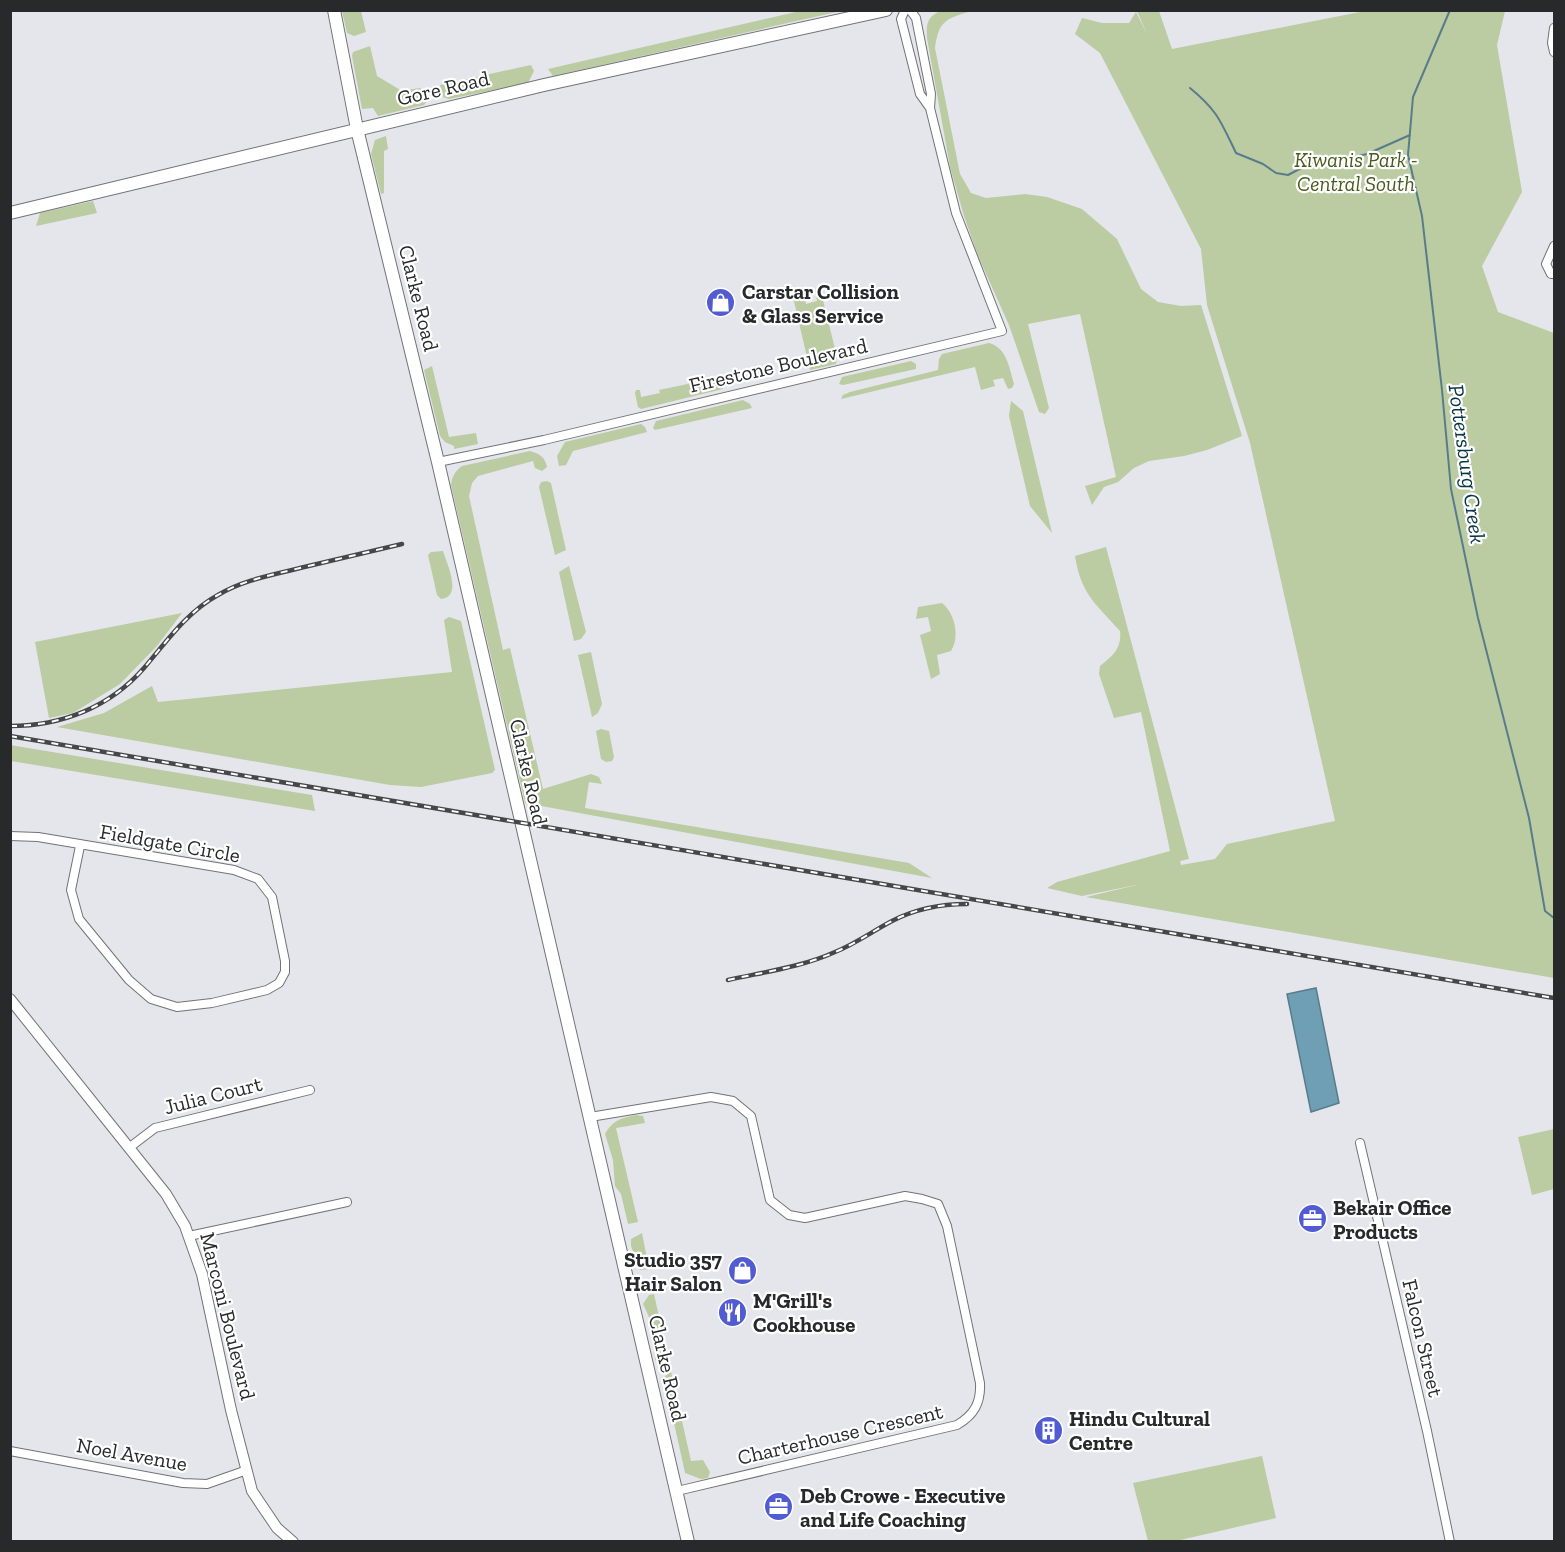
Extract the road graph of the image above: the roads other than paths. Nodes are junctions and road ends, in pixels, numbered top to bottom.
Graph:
1 (334, 10) edge
2 (886, 10) edge
3 (905, 10) edge
4 (910, 10) edge
5 (1554, 28) edge
6 (1554, 52) edge
7 (930, 108) junction
8 (357, 129) junction
9 (10, 213) edge
10 (1554, 246) edge
11 (1554, 274) edge
12 (438, 462) junction
13 (10, 836) edge
14 (80, 846) junction
15 (13, 1007) edge
16 (310, 1090) dead end
17 (590, 1117) junction
18 (1360, 1143) dead end
19 (130, 1147) junction
20 (347, 1202) dead end
21 (189, 1236) junction
22 (10, 1451) edge
23 (247, 1470) junction
24 (677, 1491) junction
25 (293, 1542) edge
26 (688, 1542) edge
27 (1450, 1542) edge

1 - 8 main road, Clarke Road
2 - 8 main road, Gore Road
3 - 7 street, Firestone Boulevard
4 - 7 street, Firestone Boulevard
5 - 6 street
7 - 12 street, Firestone Boulevard
8 - 9 main road, Gore Road
8 - 12 main road, Clarke Road
10 - 11 street
12 - 17 main road, Clarke Road
13 - 14 street, Fieldgate Circle
14 - 14 street, Fieldgate Circle
15 - 19 street, Marconi Boulevard
16 - 19 street, Julia Court
17 - 24 main road, Clarke Road
17 - 24 street, Charterhouse Crescent
18 - 27 street, Falcon Street
19 - 21 street, Marconi Boulevard
20 - 21 street
21 - 23 street, Marconi Boulevard
22 - 23 street, Noel Avenue
23 - 25 street, Marconi Boulevard
24 - 26 main road, Clarke Road

